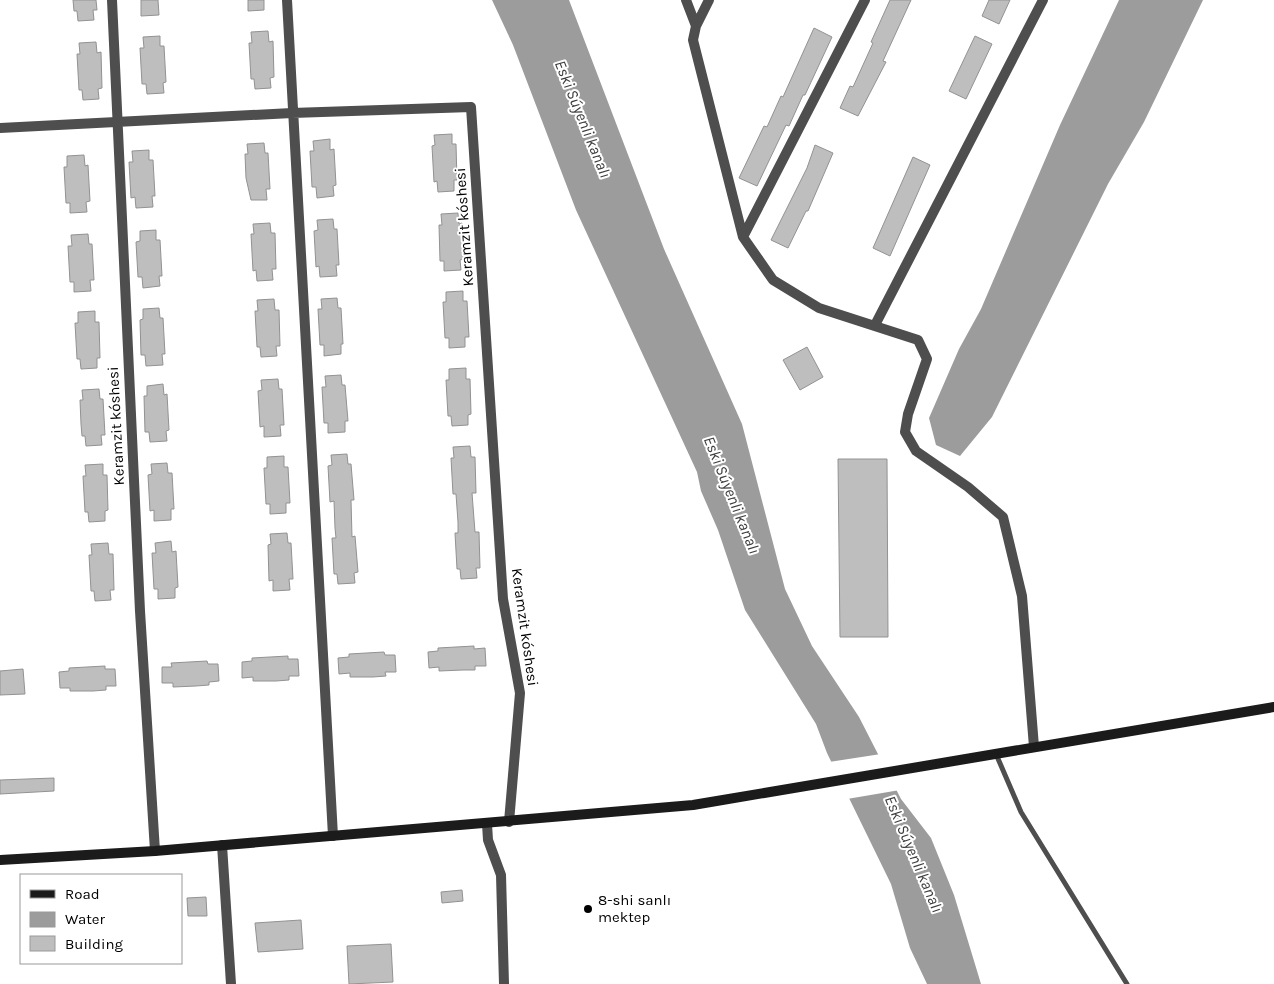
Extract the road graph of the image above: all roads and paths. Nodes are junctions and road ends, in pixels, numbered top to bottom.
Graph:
1 (112, 0) edge
2 (287, 0) edge
3 (686, 0) edge
4 (709, 0) edge
5 (865, 0) edge
6 (1043, 0) edge
7 (696, 26) junction
8 (292, 113) junction
9 (117, 124) junction
10 (0, 128) edge
11 (743, 237) junction
12 (875, 325) junction
13 (1274, 707) edge
14 (1034, 747) junction
15 (996, 754) junction
16 (509, 822) junction
17 (487, 824) junction
18 (333, 836) junction
19 (222, 845) junction
20 (155, 851) junction
21 (0, 860) edge
22 (231, 984) edge
23 (504, 984) edge
24 (1126, 984) edge

1 - 9 street, Keramzit kóshesi
2 - 8 street
3 - 7 street
4 - 7 street
5 - 11 street
6 - 12 street
7 - 11 street
8 - 9 street
8 - 16 street, Keramzit kóshesi
8 - 18 street
9 - 10 street
9 - 20 street, Keramzit kóshesi
11 - 12 street
12 - 14 street
13 - 14 street
14 - 15 street
15 - 16 street
15 - 24 lane
16 - 17 street
17 - 18 street
17 - 23 street
18 - 19 street
19 - 20 street
19 - 22 street
20 - 21 street

